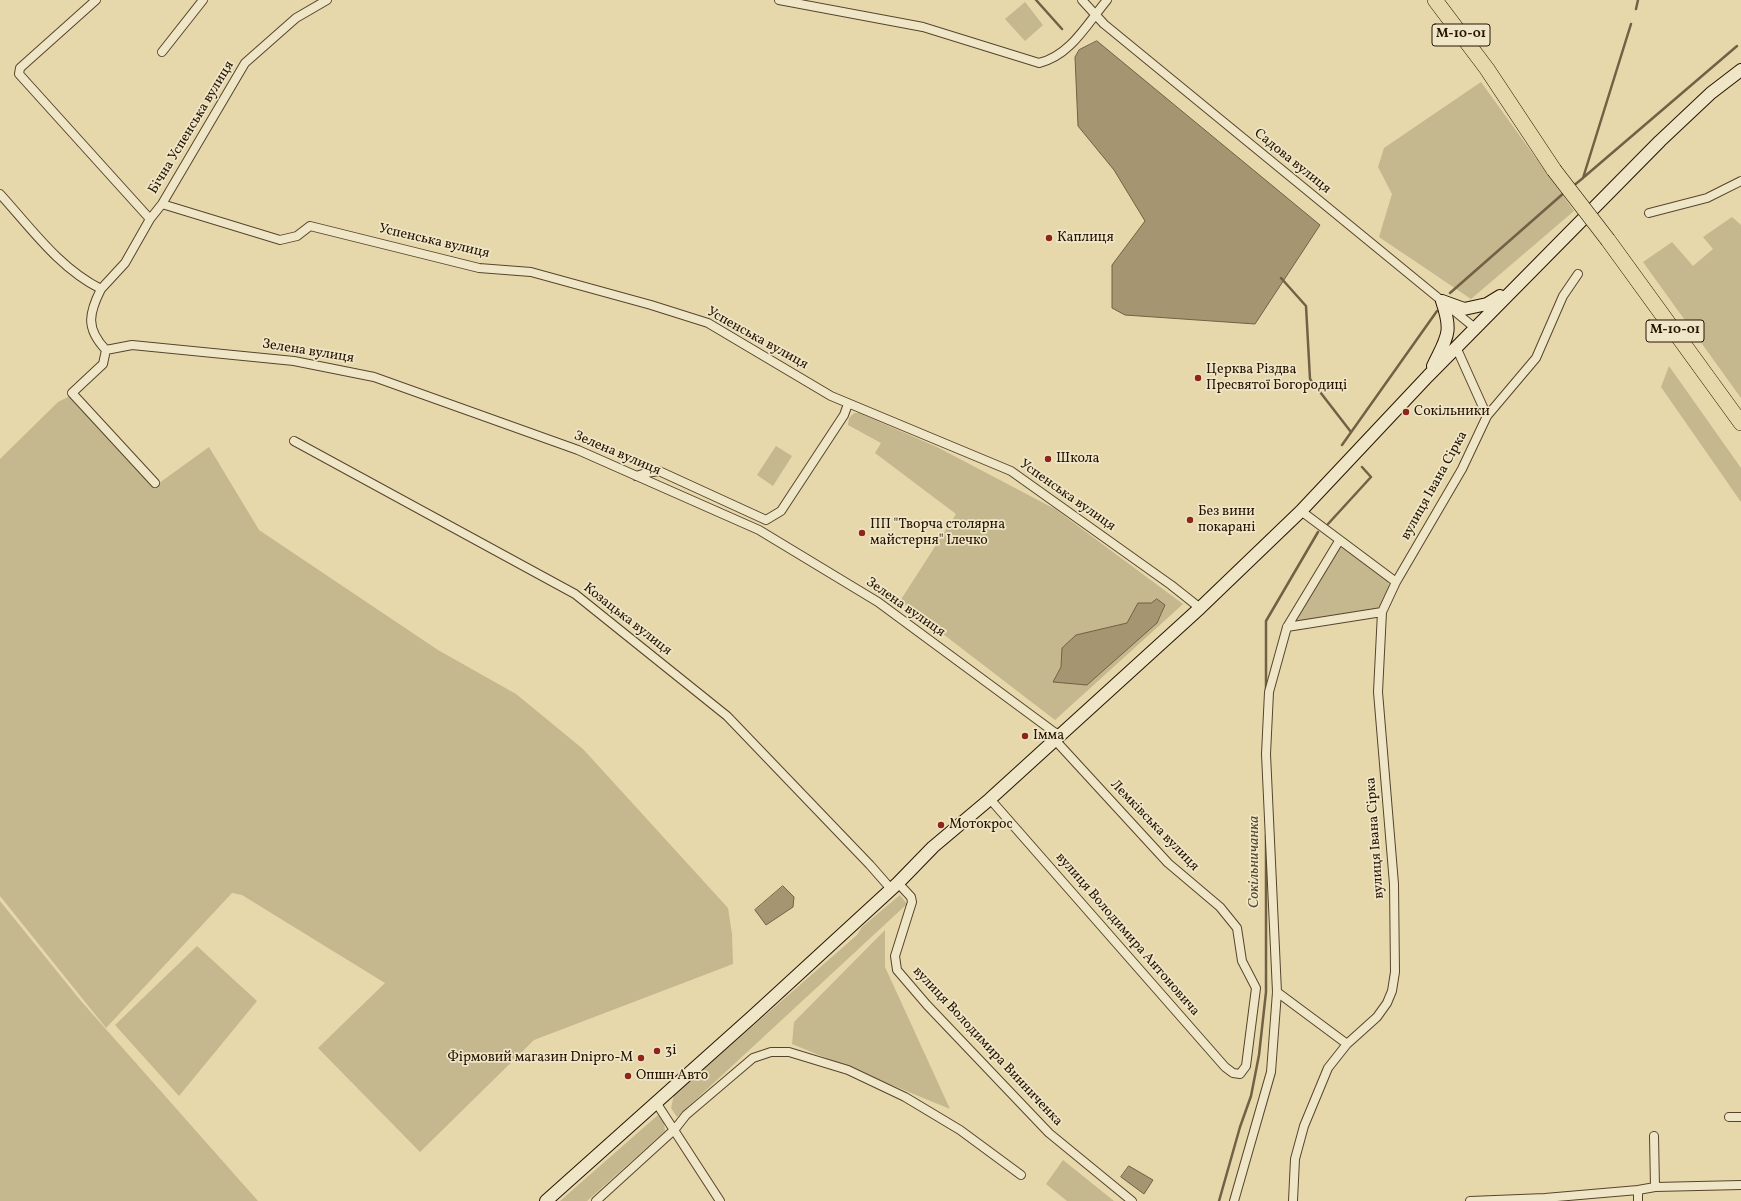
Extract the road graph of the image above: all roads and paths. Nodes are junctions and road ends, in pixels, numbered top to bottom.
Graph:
1 (96, 0) edge
2 (203, 0) edge
3 (326, 0) edge
4 (779, 0) edge
5 (804, 0) edge
6 (1082, 0) edge
7 (1106, 0) edge
8 (1435, 0) edge
9 (811, 6) junction
10 (1094, 15) junction
11 (162, 52) dead end
12 (1741, 70) edge
13 (1741, 181) edge
14 (0, 194) edge
15 (162, 204) junction
16 (1649, 213) dead end
17 (150, 219) junction
18 (1578, 274) dead end
19 (1516, 286) junction
20 (101, 289) junction
21 (1442, 301) junction
22 (1475, 328) junction
23 (1456, 347) junction
24 (106, 350) junction
25 (1428, 376) junction
26 (848, 404) junction
27 (1487, 416) junction
28 (1741, 423) edge
29 (294, 441) dead end
30 (636, 476) junction
31 (155, 484) dead end
32 (1301, 511) junction
33 (766, 520) junction
34 (759, 530) junction
35 (1340, 541) junction
36 (1396, 582) junction
37 (1200, 608) junction
38 (1382, 612) junction
39 (1287, 627) junction
40 (1058, 737) junction
41 (990, 799) junction
42 (894, 886) junction
43 (1277, 992) junction
44 (1347, 1044) junction
45 (1246, 1066) joint
46 (658, 1101) junction
47 (1729, 1117) dead end
48 (1741, 1117) edge
49 (675, 1130) junction
50 (1654, 1136) dead end
51 (1021, 1176) dead end
52 (1741, 1185) edge
53 (1656, 1187) junction
54 (1638, 1190) junction
55 (1545, 1199) edge
56 (546, 1201) edge
57 (596, 1201) edge
58 (720, 1201) edge
59 (1132, 1201) edge
60 (1234, 1201) edge
61 (1293, 1201) edge
62 (1470, 1201) edge
63 (1638, 1201) edge

1 - 17 street
2 - 11 street
3 - 15 street, Бічна Успенська вулиця
4 - 9 street
5 - 9 street
6 - 10 street, Садова вулиця
7 - 10 street
8 - 28 highway, М-10-01, bridge
9 - 10 street
10 - 21 street, Садова вулиця
12 - 19 main road
13 - 16 street
14 - 20 street
15 - 17 street, Бічна Успенська вулиця
15 - 26 street, Успенська вулиця
17 - 20 street, Бічна Успенська вулиця
18 - 27 street, вулиця Івана Сірка
19 - 21 main road
19 - 22 main road
20 - 24 street
21 - 22 street, Садова вулиця
21 - 25 main road
22 - 23 main road
23 - 25 main road
23 - 27 street
24 - 30 street, Зелена вулиця
24 - 31 street
25 - 32 main road
26 - 33 street
26 - 37 street, Успенська вулиця
27 - 36 street, вулиця Івана Сірка
29 - 42 street, Козацька вулиця
30 - 33 street
30 - 34 street, Зелена вулиця
32 - 35 street
32 - 37 main road
33 - 34 street
34 - 40 street, Зелена вулиця
35 - 36 street
35 - 39 street
36 - 38 street, вулиця Івана Сірка
37 - 40 main road
38 - 39 street
38 - 44 street, вулиця Івана Сірка
39 - 43 street
40 - 41 main road
40 - 45 street, Лемківська вулиця
41 - 42 main road
41 - 45 street, вулиця Володимира Антоновича
42 - 46 main road
42 - 59 street, вулиця Володимира Винниченка
43 - 44 street
43 - 60 street
44 - 61 street, вулиця Івана Сірка
46 - 49 street
46 - 56 main road
47 - 48 street
49 - 51 street
49 - 57 street
49 - 58 street
50 - 53 street
52 - 53 street
53 - 54 street
54 - 55 street
54 - 63 street
55 - 62 street

